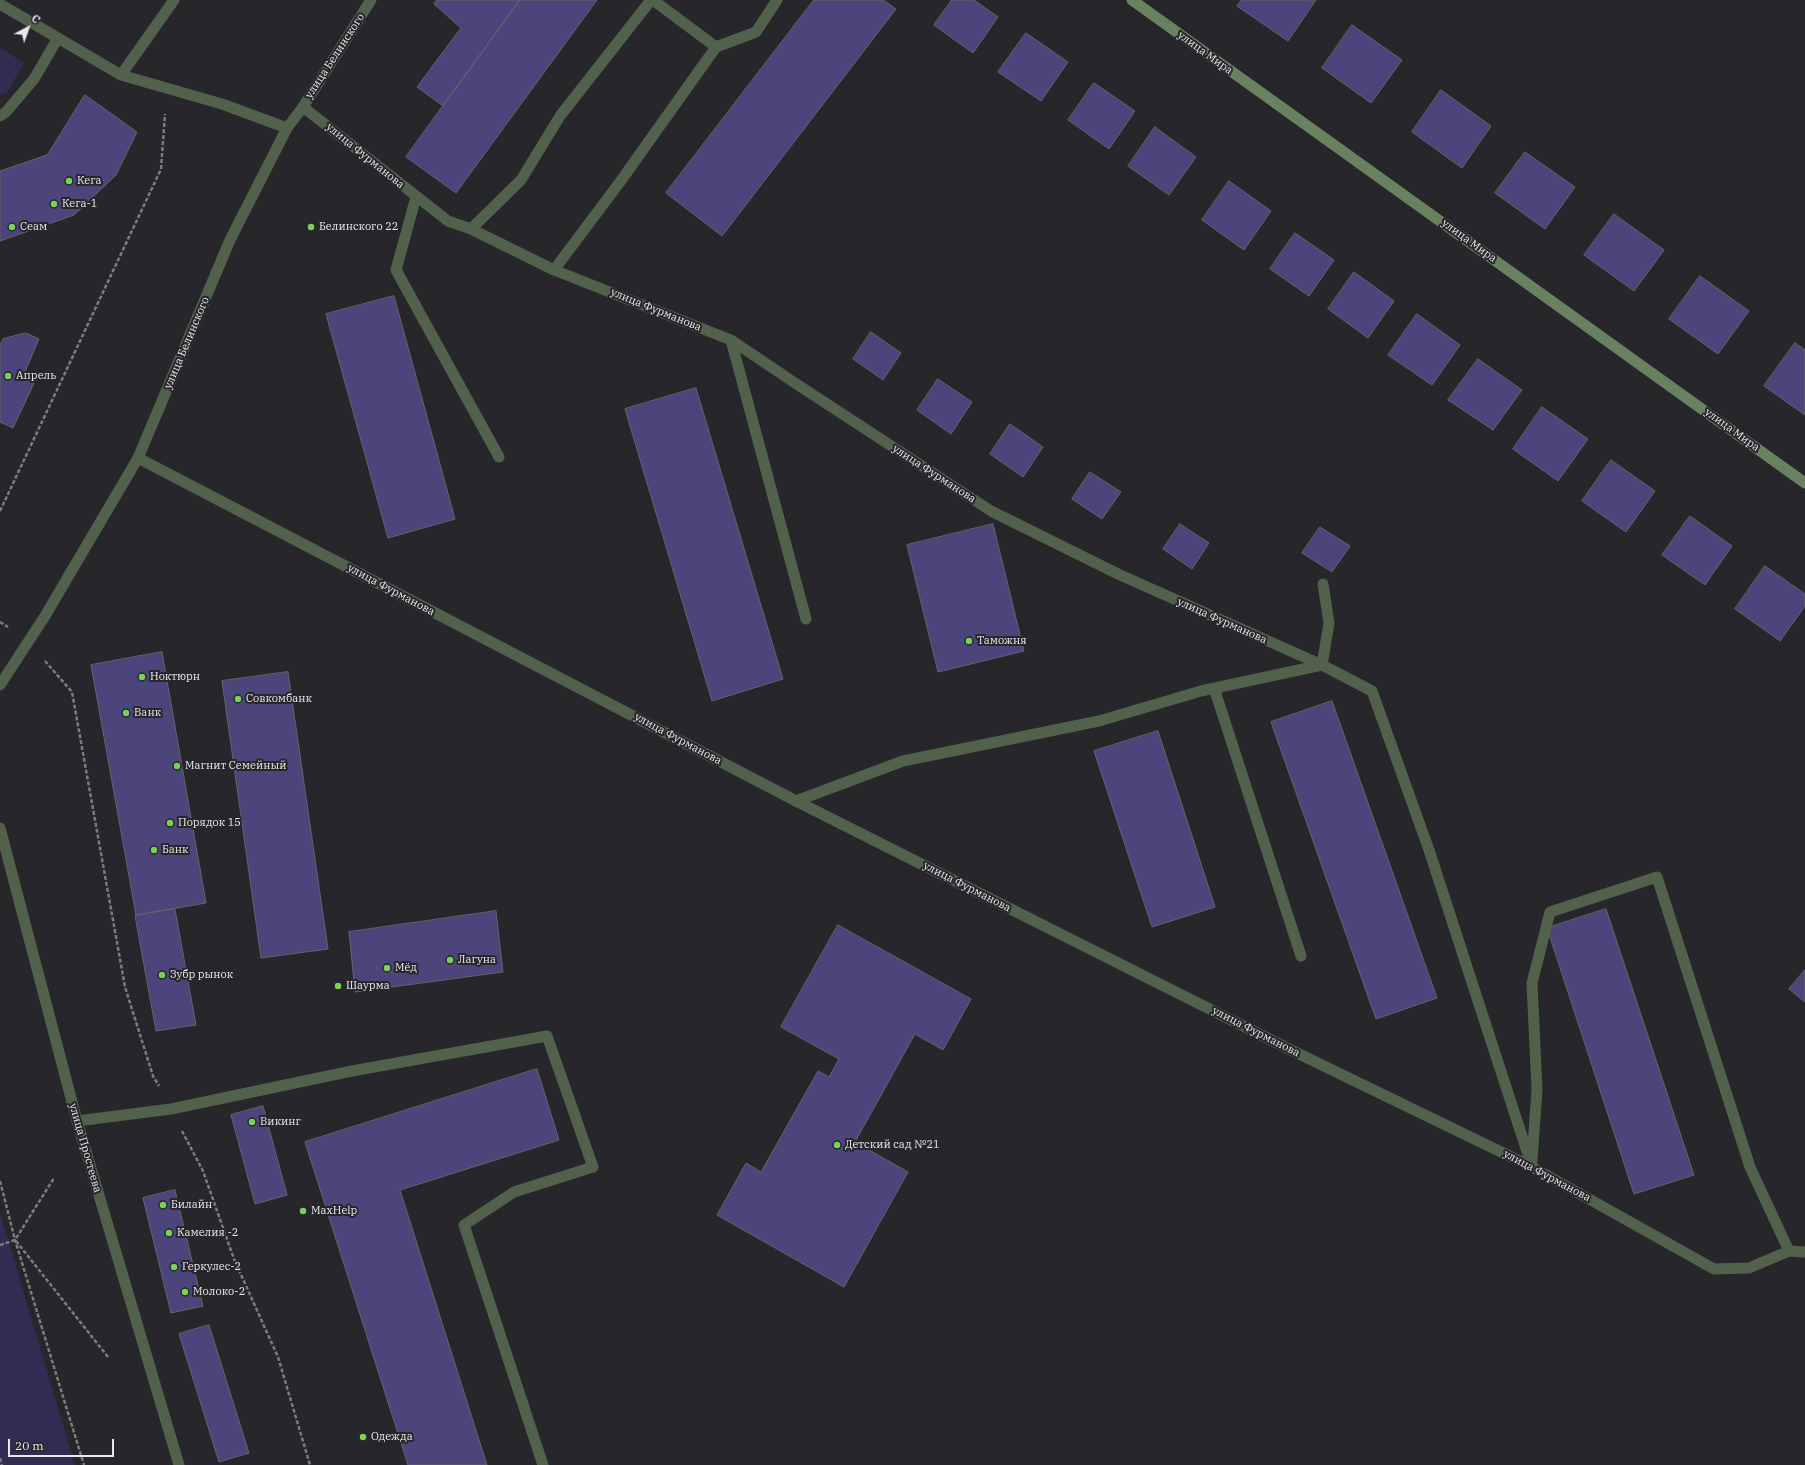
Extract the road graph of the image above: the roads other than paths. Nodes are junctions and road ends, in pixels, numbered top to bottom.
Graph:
1 (174, 0) edge
2 (371, 0) edge
3 (652, 0) edge
4 (777, 0) edge
5 (1132, 0) edge
6 (0, 4) edge
7 (58, 38) junction
8 (716, 47) junction
9 (121, 75) junction
10 (303, 107) junction
11 (0, 116) edge
12 (287, 128) junction
13 (416, 197) junction
14 (471, 229) junction
15 (554, 270) junction
16 (731, 340) junction
17 (500, 457) dead end
18 (138, 458) junction
19 (1805, 483) edge
20 (1323, 584) dead end
21 (806, 619) dead end
22 (1322, 665) junction
23 (0, 685) edge
24 (1214, 688) junction
25 (796, 801) junction
26 (0, 828) edge
27 (1301, 956) dead end
28 (77, 1121) junction
29 (1532, 1167) junction
30 (1789, 1251) junction
31 (1805, 1252) edge
32 (179, 1465) edge
33 (543, 1465) edge

1 - 9 street
2 - 10 street, улица Белинского
3 - 8 street
3 - 14 street
4 - 8 street
5 - 19 main road, улица Мира
6 - 7 street
7 - 9 street
7 - 11 street
8 - 15 street
9 - 12 street
10 - 12 street, улица Белинского
10 - 13 street, улица Фурманова
12 - 18 street, улица Белинского
13 - 14 street, улица Фурманова
13 - 17 street
14 - 15 street, улица Фурманова
15 - 16 street, улица Фурманова
16 - 21 street
16 - 22 street, улица Фурманова
18 - 23 street, улица Белинского
18 - 25 street, улица Фурманова
20 - 22 street
22 - 24 street
22 - 29 street, улица Фурманова
24 - 25 street
24 - 27 street
25 - 29 street, улица Фурманова
26 - 28 street, улица Простеева
28 - 32 street, улица Простеева
28 - 33 street
29 - 30 street, улица Фурманова
29 - 30 street
30 - 31 street, улица Фурманова

